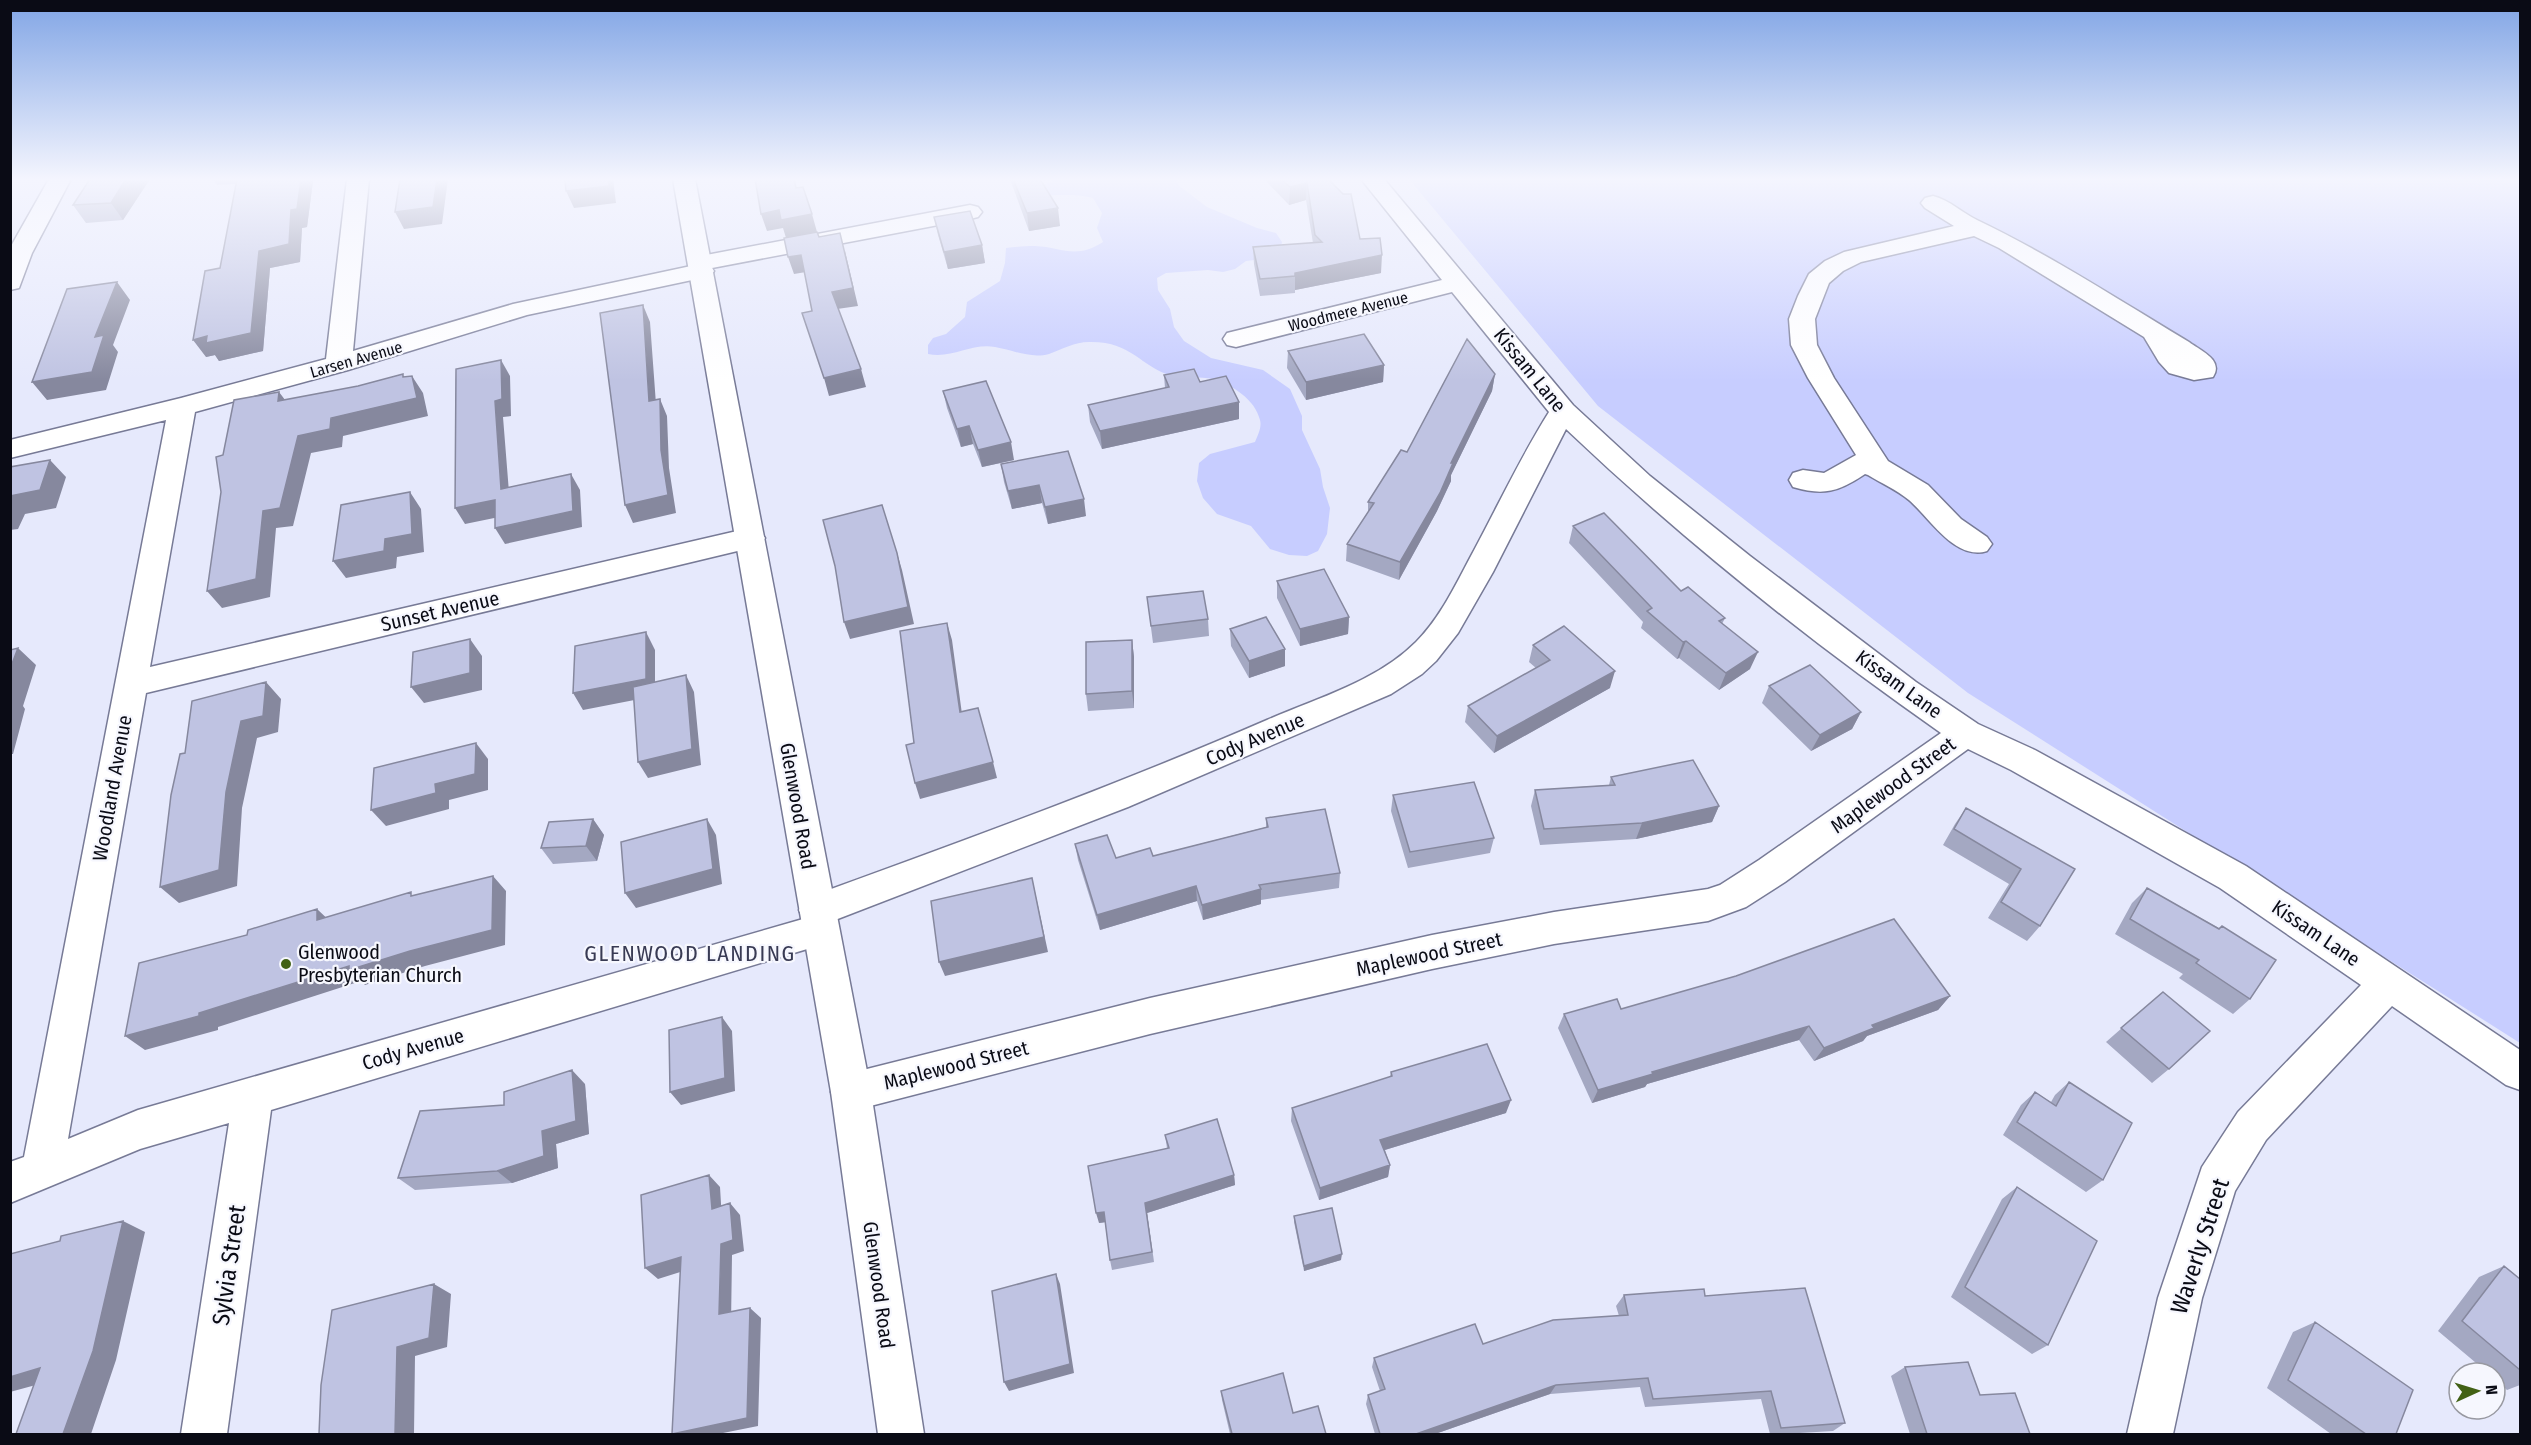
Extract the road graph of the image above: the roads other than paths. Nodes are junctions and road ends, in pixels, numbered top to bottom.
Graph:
1 (24, 246) edge
2 (351, 246) edge
3 (697, 246) edge
4 (802, 246) edge
5 (1429, 246) edge
6 (1898, 246) edge
7 (2013, 246) edge
8 (701, 267) junction
9 (10, 283) edge
10 (1460, 284) junction
11 (2155, 334) dead end
12 (1236, 339) dead end
13 (339, 364) junction
14 (182, 407) junction
15 (1563, 411) junction
16 (10, 449) edge
17 (1878, 468) junction
18 (1803, 480) dead end
19 (750, 538) junction
20 (1977, 544) dead end
21 (131, 684) junction
22 (1966, 733) junction
23 (819, 920) junction
24 (2389, 983) junction
25 (2520, 1072) edge
26 (851, 1092) junction
27 (253, 1096) junction
28 (26, 1176) edge
29 (2157, 1432) edge
30 (204, 1434) edge
31 (901, 1434) edge

1 - 9 street
2 - 13 street
3 - 8 street, Glenwood Road
4 - 8 street, Larsen Avenue
5 - 10 street, Kissam Lane
6 - 17 street
7 - 11 street
8 - 13 street, Larsen Avenue
8 - 19 street, Glenwood Road
10 - 12 street, Woodmere Avenue
10 - 15 street, Kissam Lane
13 - 14 street, Larsen Avenue
14 - 16 street, Larsen Avenue
14 - 21 street, Woodland Avenue
15 - 22 street, Kissam Lane
15 - 23 street, Cody Avenue
17 - 18 street
17 - 20 street
19 - 21 street, Sunset Avenue
19 - 23 street, Glenwood Road
21 - 28 street, Woodland Avenue
22 - 24 street, Kissam Lane
22 - 26 street, Maplewood Street
23 - 26 street, Glenwood Road
23 - 27 street, Cody Avenue
24 - 25 street, Kissam Lane
24 - 29 street, Waverly Street
26 - 31 street, Glenwood Road
27 - 28 street, Cody Avenue
27 - 30 street, Sylvia Street

